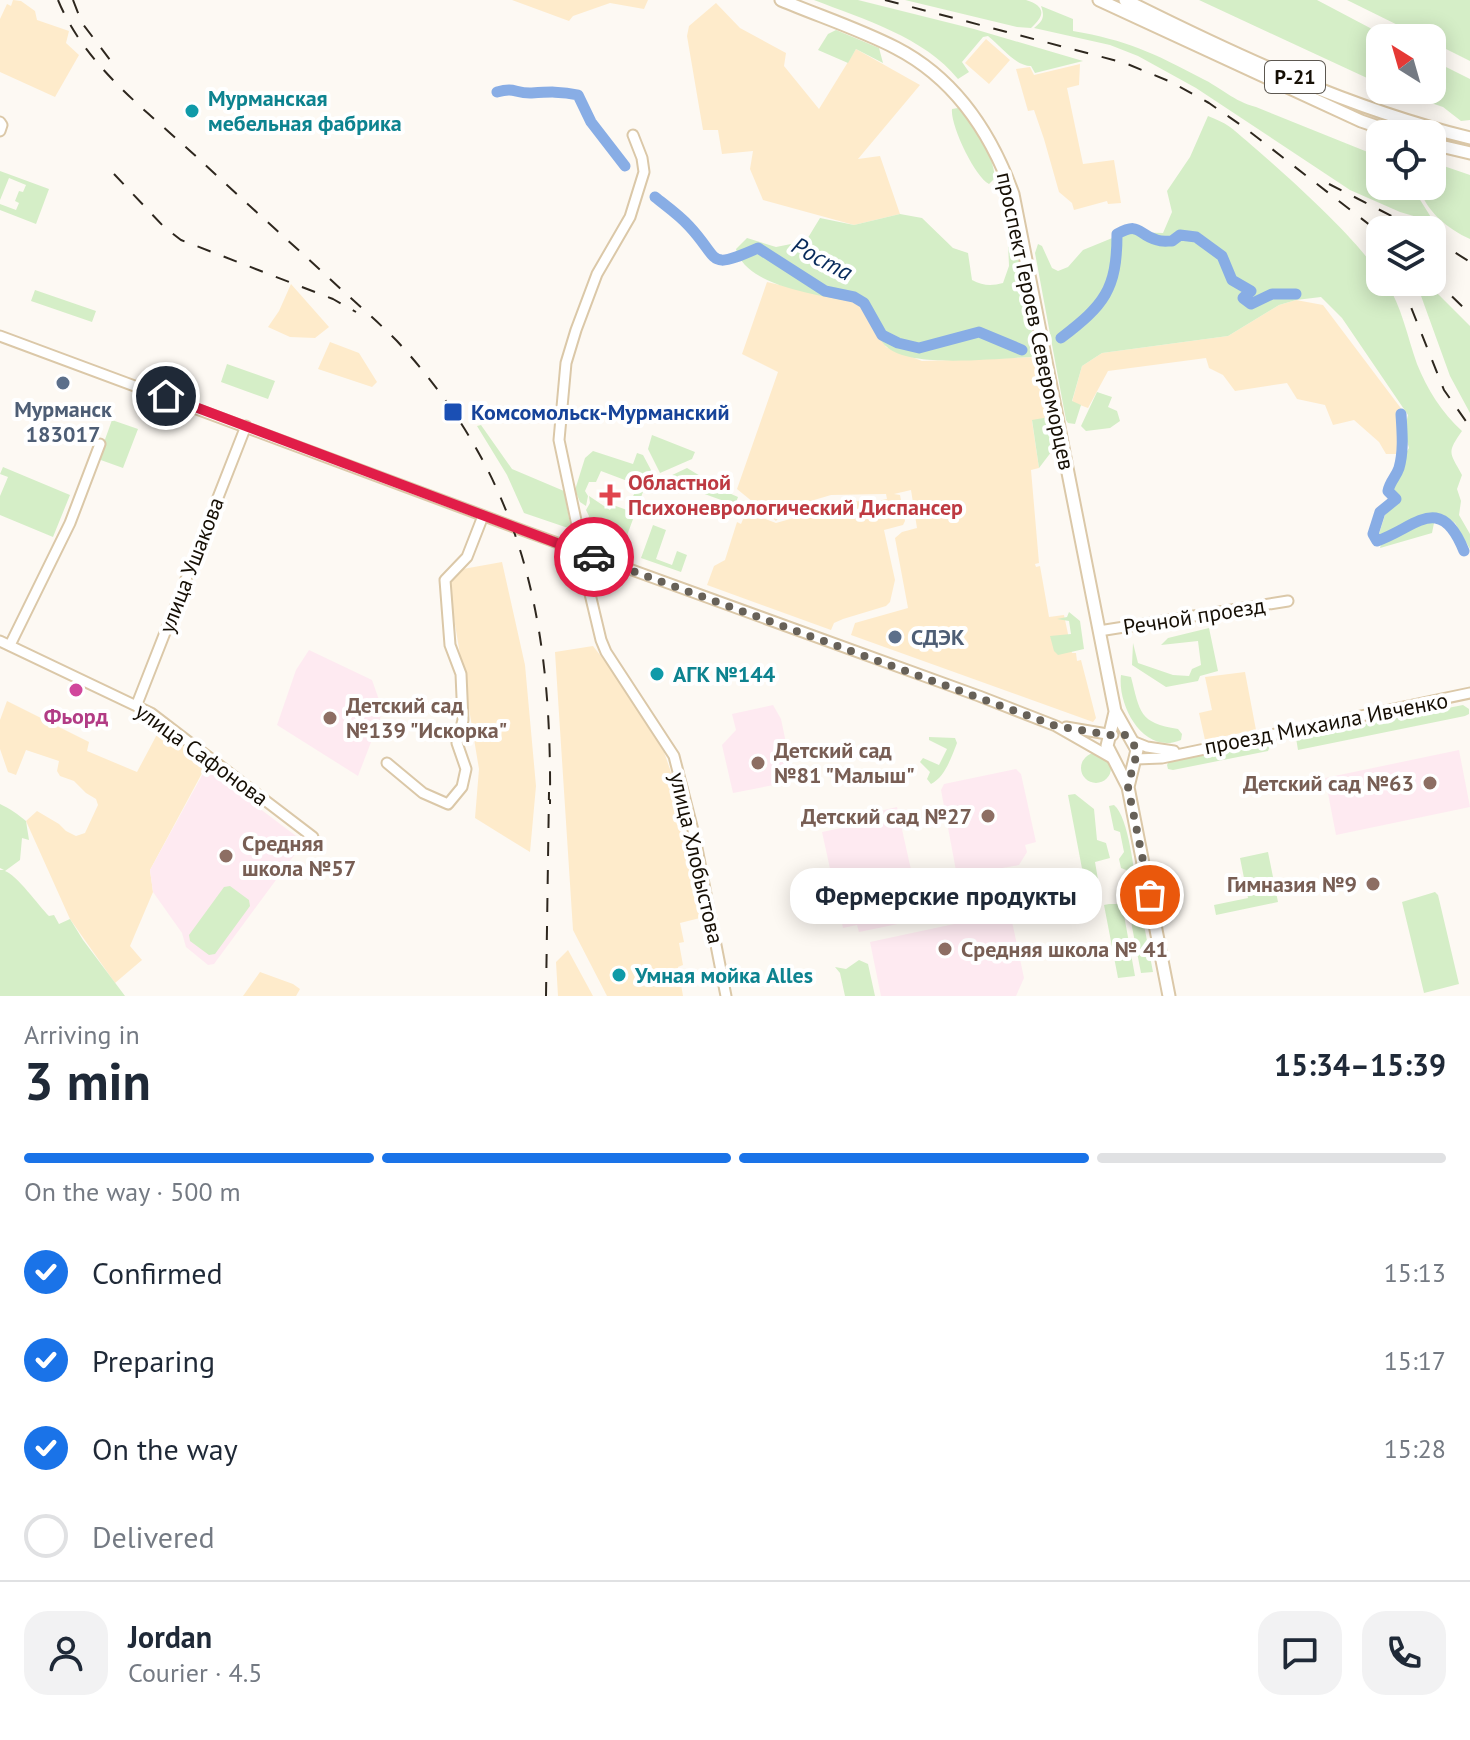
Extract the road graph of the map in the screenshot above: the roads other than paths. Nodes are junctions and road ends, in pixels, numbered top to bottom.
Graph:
1 (781, 0) edge
2 (1099, 0) edge
3 (1125, 0) edge
4 (1366, 123) edge
5 (633, 135) dead end
6 (1470, 138) edge
7 (1446, 147) edge
8 (1470, 153) edge
9 (0, 336) edge
10 (246, 426) junction
11 (100, 444) dead end
12 (483, 516) junction
13 (580, 552) junction
14 (1288, 601) dead end
15 (1099, 631) junction
16 (0, 641) edge
17 (10, 645) junction
18 (1470, 693) edge
19 (137, 704) junction
20 (1056, 726) junction
21 (1118, 737) junction
22 (1182, 752) junction
23 (1114, 760) junction
24 (1134, 761) junction
25 (387, 763) dead end
26 (1128, 787) junction
27 (313, 837) dead end
28 (726, 996) edge
29 (1169, 996) edge

1 - 15 main road, проспект Героев Североморцев
2 - 4 main road, Р-21
3 - 6 main road, Р-21
5 - 13 street, улица Хлобыстова
7 - 8 main road
9 - 10 street
10 - 12 street
10 - 19 street, улица Ушакова
11 - 17 street
12 - 13 street
12 - 25 street
13 - 20 street
13 - 28 street, улица Хлобыстова
14 - 15 street, Речной проезд
15 - 21 main road, проспект Героев Североморцев
16 - 17 street, улица Сафонова
17 - 19 street, улица Сафонова
18 - 22 street, проезд Михаила Ивченко
19 - 27 street, улица Сафонова
20 - 21 street
20 - 23 street
21 - 22 street
21 - 23 main road, проспект Героев Североморцев
21 - 24 main road, проспект Героев Североморцев
22 - 24 street, проезд Михаила Ивченко
23 - 24 main road
23 - 26 main road, проспект Героев Североморцев
24 - 26 main road, проспект Героев Североморцев
26 - 29 main road, проспект Героев Североморцев

